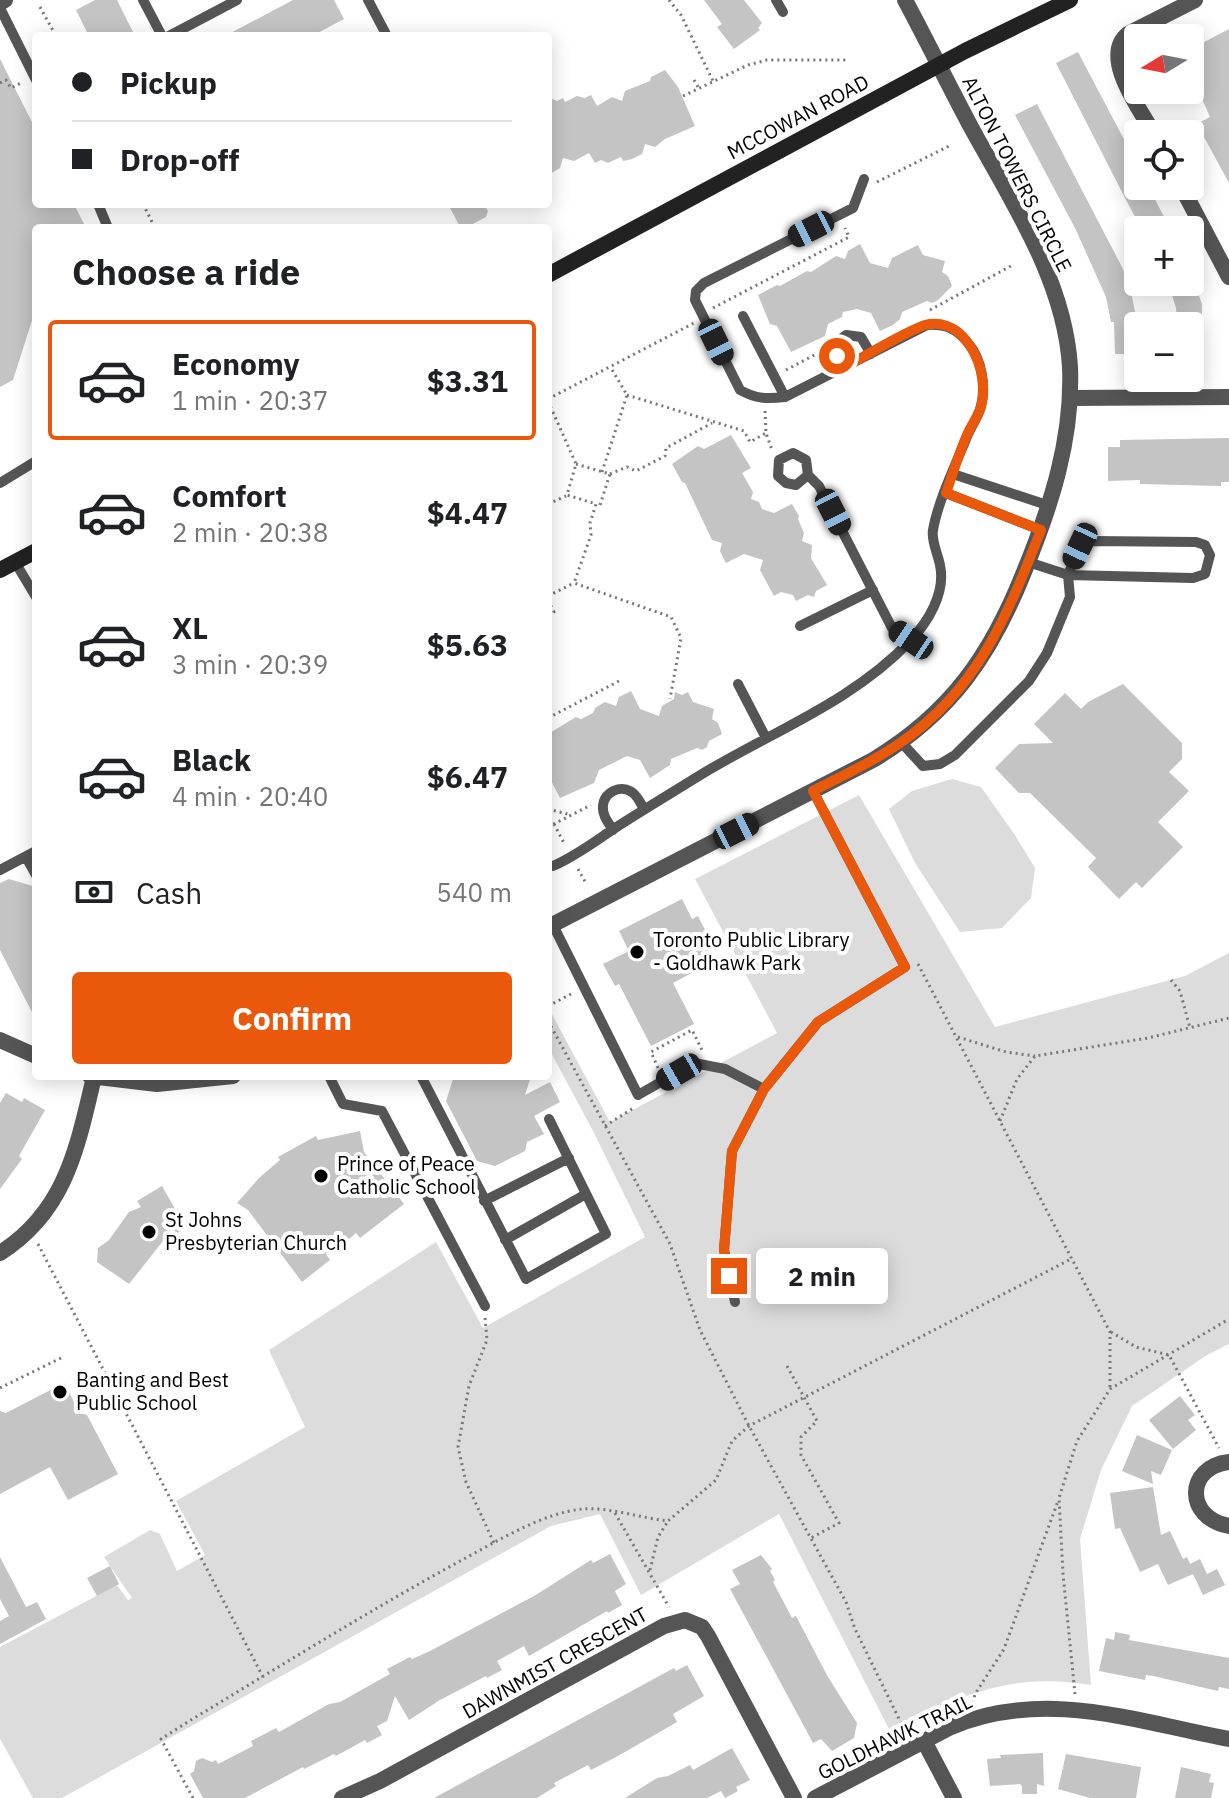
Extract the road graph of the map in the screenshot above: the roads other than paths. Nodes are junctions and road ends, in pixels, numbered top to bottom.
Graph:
1 (143, 0) edge
2 (237, 0) edge
3 (368, 0) edge
4 (776, 0) edge
5 (905, 0) edge
6 (1070, 0) edge
7 (1195, 0) edge
8 (2, 3) edge
9 (783, 12) dead end
10 (160, 32) edge
11 (177, 32) edge
12 (385, 32) edge
13 (938, 65) junction
14 (32, 71) edge
15 (1147, 120) edge
16 (864, 179) dead end
17 (1188, 200) edge
18 (552, 273) edge
19 (1229, 277) edge
20 (743, 316) dead end
21 (871, 354) junction
22 (843, 368) junction
23 (785, 397) junction
24 (1229, 397) edge
25 (1070, 398) junction
26 (32, 463) edge
27 (953, 474) junction
28 (808, 475) junction
29 (0, 483) edge
30 (946, 493) junction
31 (1050, 506) junction
32 (1041, 530) junction
33 (32, 553) edge
34 (1028, 562) junction
35 (7, 566) edge
36 (1068, 575) junction
37 (873, 590) junction
38 (32, 593) edge
39 (800, 626) dead end
40 (911, 640) junction
41 (738, 684) dead end
42 (766, 738) junction
43 (901, 742) junction
44 (813, 791) junction
45 (644, 809) junction
46 (613, 830) junction
47 (31, 854) edge
48 (552, 866) edge
49 (0, 870) edge
50 (552, 925) edge
51 (552, 928) edge
52 (0, 1040) edge
53 (32, 1054) edge
54 (91, 1080) edge
55 (120, 1080) edge
56 (195, 1080) edge
57 (331, 1080) edge
58 (423, 1080) edge
59 (764, 1089) junction
60 (549, 1119) dead end
61 (569, 1158) junction
62 (586, 1194) junction
63 (484, 1201) junction
64 (505, 1240) junction
65 (0, 1253) edge
66 (735, 1302) dead end
67 (485, 1306) road end
68 (1227, 1462) edge
69 (1229, 1526) edge
70 (1229, 1739) edge
71 (924, 1741) junction
72 (342, 1798) edge
73 (794, 1798) edge
74 (815, 1798) edge
75 (954, 1798) edge

1 - 10 lane
2 - 11 lane
3 - 12 lane
4 - 9 lane
5 - 13 street, ALTON TOWERS CIRCLE
6 - 13 main road, MCCOWAN ROAD
7 - 15 street
8 - 14 lane
13 - 18 main road, MCCOWAN ROAD
13 - 25 street, ALTON TOWERS CIRCLE
16 - 23 lane
17 - 19 street
20 - 23 lane
21 - 22 lane
21 - 22 lane
21 - 27 lane
22 - 23 lane
24 - 25 street
25 - 31 street, ALTON TOWERS CIRCLE
26 - 29 lane
27 - 30 lane
27 - 31 lane
28 - 28 lane
28 - 37 lane
30 - 32 lane
30 - 40 lane
31 - 32 street, ALTON TOWERS CIRCLE
32 - 34 street, ALTON TOWERS CIRCLE
33 - 35 main road
34 - 36 lane
34 - 43 street, ALTON TOWERS CIRCLE
35 - 38 lane
36 - 36 lane
36 - 43 lane
37 - 39 lane
37 - 40 lane
40 - 42 lane
41 - 42 lane
42 - 45 lane
43 - 44 street, ALTON TOWERS CIRCLE
44 - 50 street, ALTON TOWERS CIRCLE
44 - 59 lane
45 - 46 lane
45 - 46 lane
46 - 48 lane
47 - 49 lane
51 - 59 lane
52 - 53 street
54 - 65 street
55 - 56 street
57 - 67 lane
58 - 63 lane
59 - 66 lane
60 - 61 lane
61 - 62 lane
61 - 63 lane
62 - 64 lane
62 - 64 lane
63 - 64 lane
68 - 69 street
70 - 71 street, GOLDHAWK TRAIL
71 - 74 street, GOLDHAWK TRAIL
71 - 75 street
72 - 73 street, DAWNMIST CRESCENT

